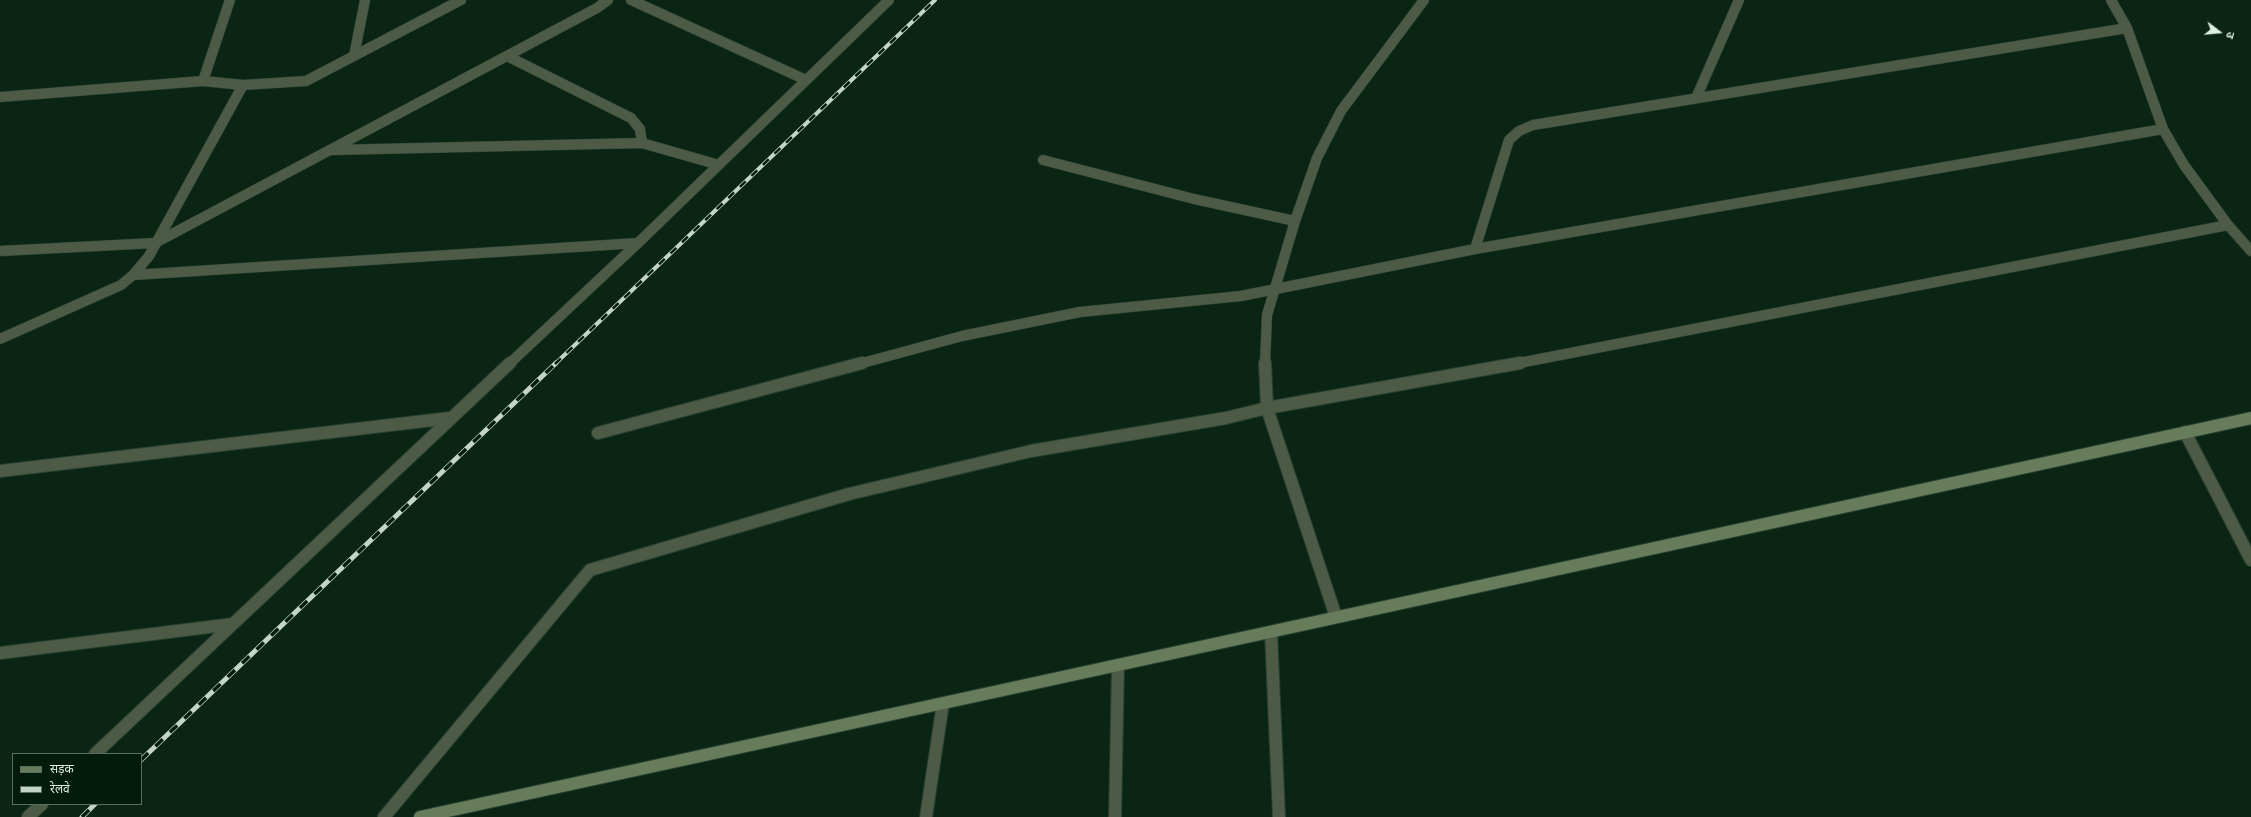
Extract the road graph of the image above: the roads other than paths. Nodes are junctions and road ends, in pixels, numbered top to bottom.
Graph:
1 (230, 0) edge
2 (364, 0) edge
3 (461, 0) edge
4 (608, 0) edge
5 (631, 0) edge
6 (889, 0) edge
7 (1424, 0) edge
8 (1739, 0) edge
9 (2111, 0) edge
10 (2126, 28) junction
11 (354, 56) junction
12 (507, 56) junction
13 (806, 80) junction
14 (203, 81) junction
15 (243, 85) junction
16 (0, 98) edge
17 (1696, 98) junction
18 (2163, 129) junction
19 (642, 143) junction
20 (329, 150) junction
21 (1043, 160) dead end
22 (719, 165) junction
23 (1294, 221) junction
24 (2228, 225) junction
25 (155, 243) junction
26 (638, 243) junction
27 (1476, 250) junction
28 (0, 251) edge
29 (2251, 251) edge
30 (133, 275) junction
31 (1274, 290) junction
32 (0, 339) edge
33 (1267, 408) junction
34 (450, 418) junction
35 (2251, 418) edge
36 (2186, 432) junction
37 (598, 433) dead end
38 (0, 471) edge
39 (2251, 560) edge
40 (1336, 617) junction
41 (233, 624) junction
42 (1271, 632) junction
43 (0, 653) edge
44 (1118, 665) junction
45 (943, 703) junction
46 (96, 753) edge
47 (41, 805) edge
48 (28, 817) edge
49 (384, 817) edge
50 (420, 817) edge
51 (926, 817) edge
52 (1115, 817) edge
53 (1279, 817) edge

1 - 14 street
2 - 11 street
3 - 11 street
4 - 12 street
5 - 13 street
6 - 13 street
7 - 23 street
8 - 17 street
9 - 10 street
10 - 17 street
10 - 18 street
11 - 15 street
12 - 19 street
12 - 20 street
13 - 22 street
14 - 15 street
14 - 16 street
15 - 25 street
17 - 27 street
18 - 24 street
18 - 27 street
19 - 20 street
19 - 22 street
20 - 25 street
21 - 23 street
22 - 26 street
23 - 31 street
24 - 29 street
24 - 33 street
25 - 28 street
25 - 30 street
26 - 30 street
26 - 34 street
27 - 31 street
30 - 32 street
31 - 33 street
31 - 37 street
33 - 40 street
33 - 49 street
34 - 38 street
34 - 41 street
35 - 36 main road
36 - 39 street
36 - 40 main road
40 - 42 main road
41 - 43 street
41 - 46 street
42 - 44 main road
42 - 53 street
44 - 45 main road
44 - 52 street
45 - 50 main road
45 - 51 street
47 - 48 street

